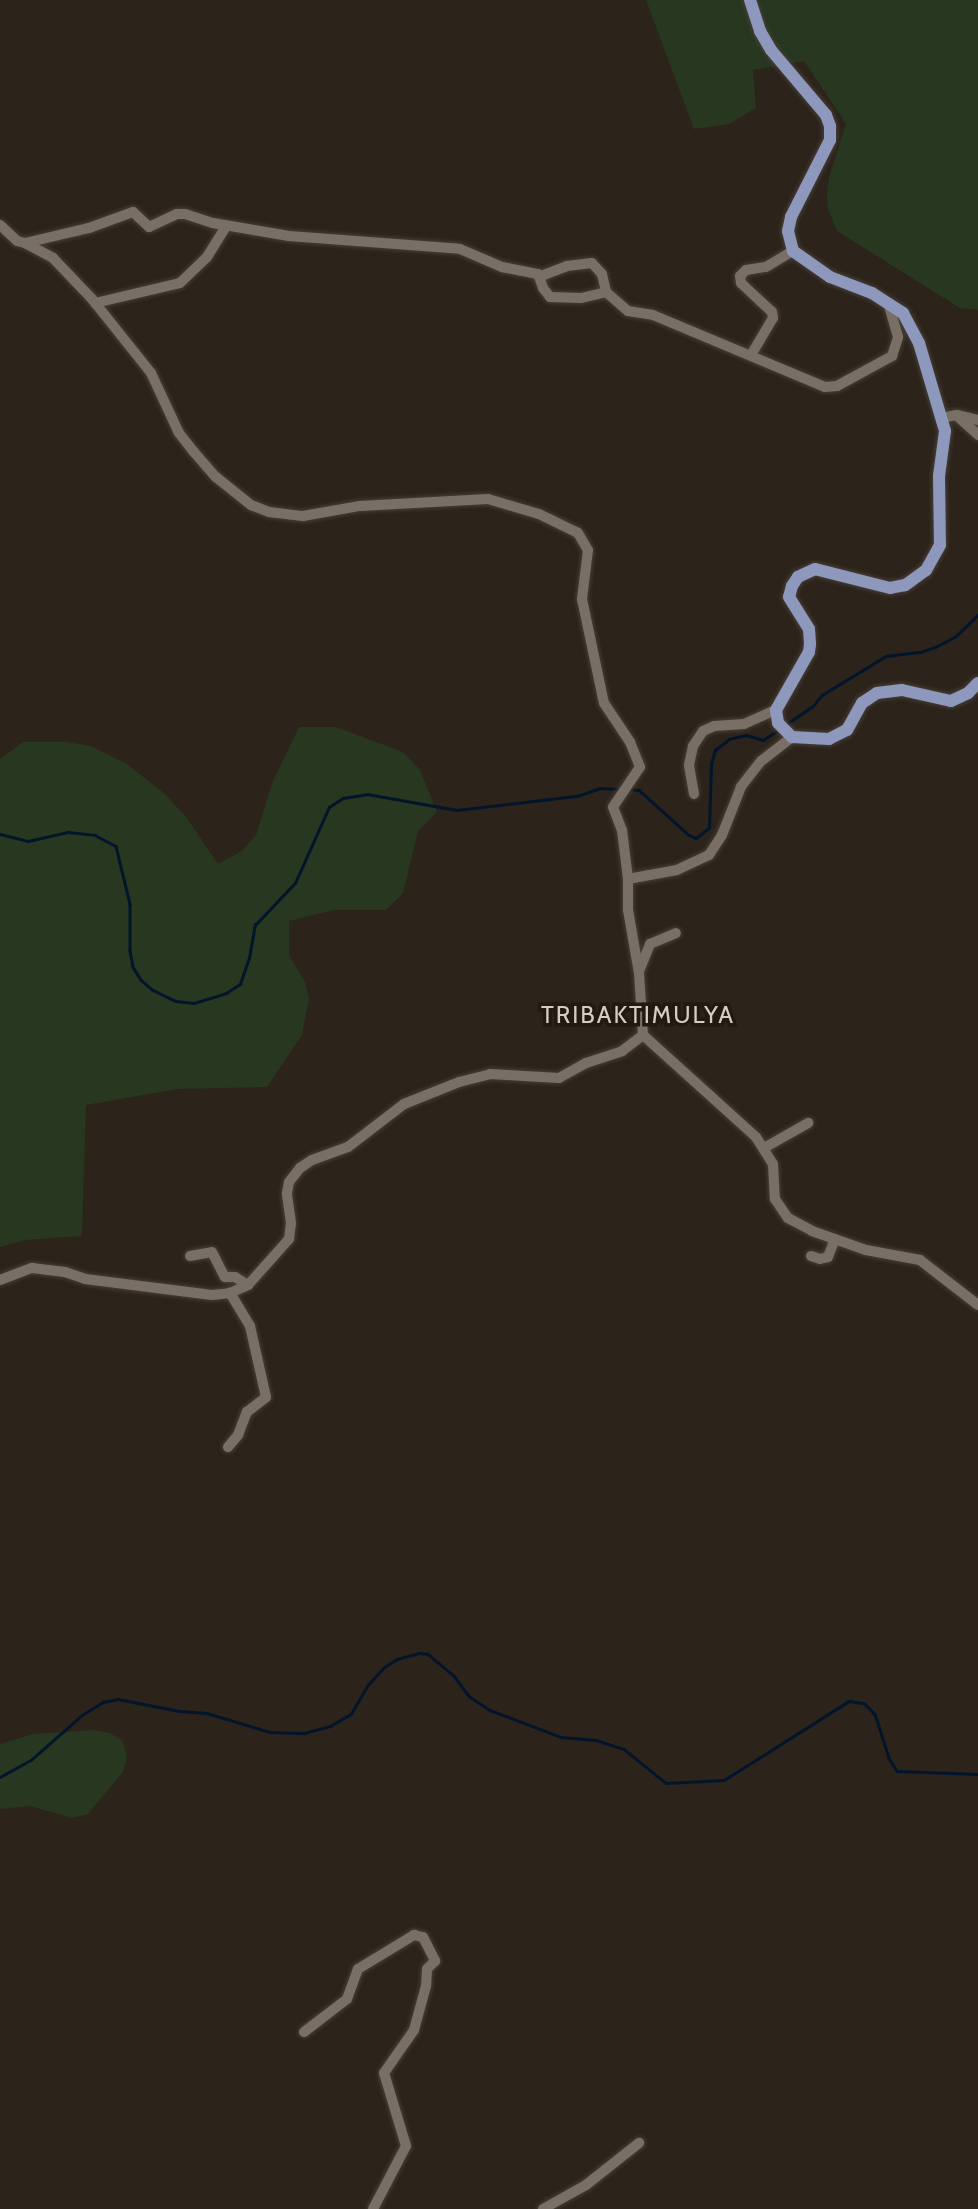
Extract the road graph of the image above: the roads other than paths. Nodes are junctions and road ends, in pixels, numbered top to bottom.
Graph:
1 (750, 0) edge
2 (0, 225) edge
3 (226, 226) junction
4 (25, 243) junction
5 (793, 250) junction
6 (541, 276) junction
7 (606, 292) junction
8 (888, 301) junction
9 (94, 303) junction
10 (751, 355) junction
11 (956, 415) junction
12 (941, 418) junction
13 (978, 420) edge
14 (978, 435) edge
15 (978, 683) edge
16 (776, 709) junction
17 (792, 737) junction
18 (694, 794) dead end
19 (628, 879) junction
20 (676, 933) dead end
21 (639, 973) junction
22 (643, 1035) junction
23 (808, 1123) dead end
24 (764, 1149) junction
25 (835, 1239) junction
26 (190, 1256) dead end
27 (811, 1256) dead end
28 (0, 1280) edge
29 (248, 1285) junction
30 (230, 1293) junction
31 (978, 1305) edge
32 (228, 1447) dead end
33 (304, 2032) dead end
34 (639, 2143) dead end
35 (373, 2209) edge
36 (543, 2209) edge

1 - 5 main road
2 - 4 street
3 - 4 street
3 - 6 street
3 - 9 street
4 - 9 street
5 - 8 main road
5 - 10 street
6 - 7 street
6 - 7 street
7 - 10 street
8 - 10 street
8 - 12 main road
9 - 19 street
11 - 12 street
11 - 13 street
11 - 14 street
12 - 16 main road
15 - 17 main road
16 - 17 main road
16 - 18 street
17 - 19 street
19 - 21 street
20 - 21 street
21 - 22 street
22 - 24 street
22 - 29 street
23 - 24 street
24 - 25 street
25 - 27 street
25 - 31 street
26 - 29 street
28 - 30 street
29 - 30 street
30 - 32 street
33 - 35 street
34 - 36 street

